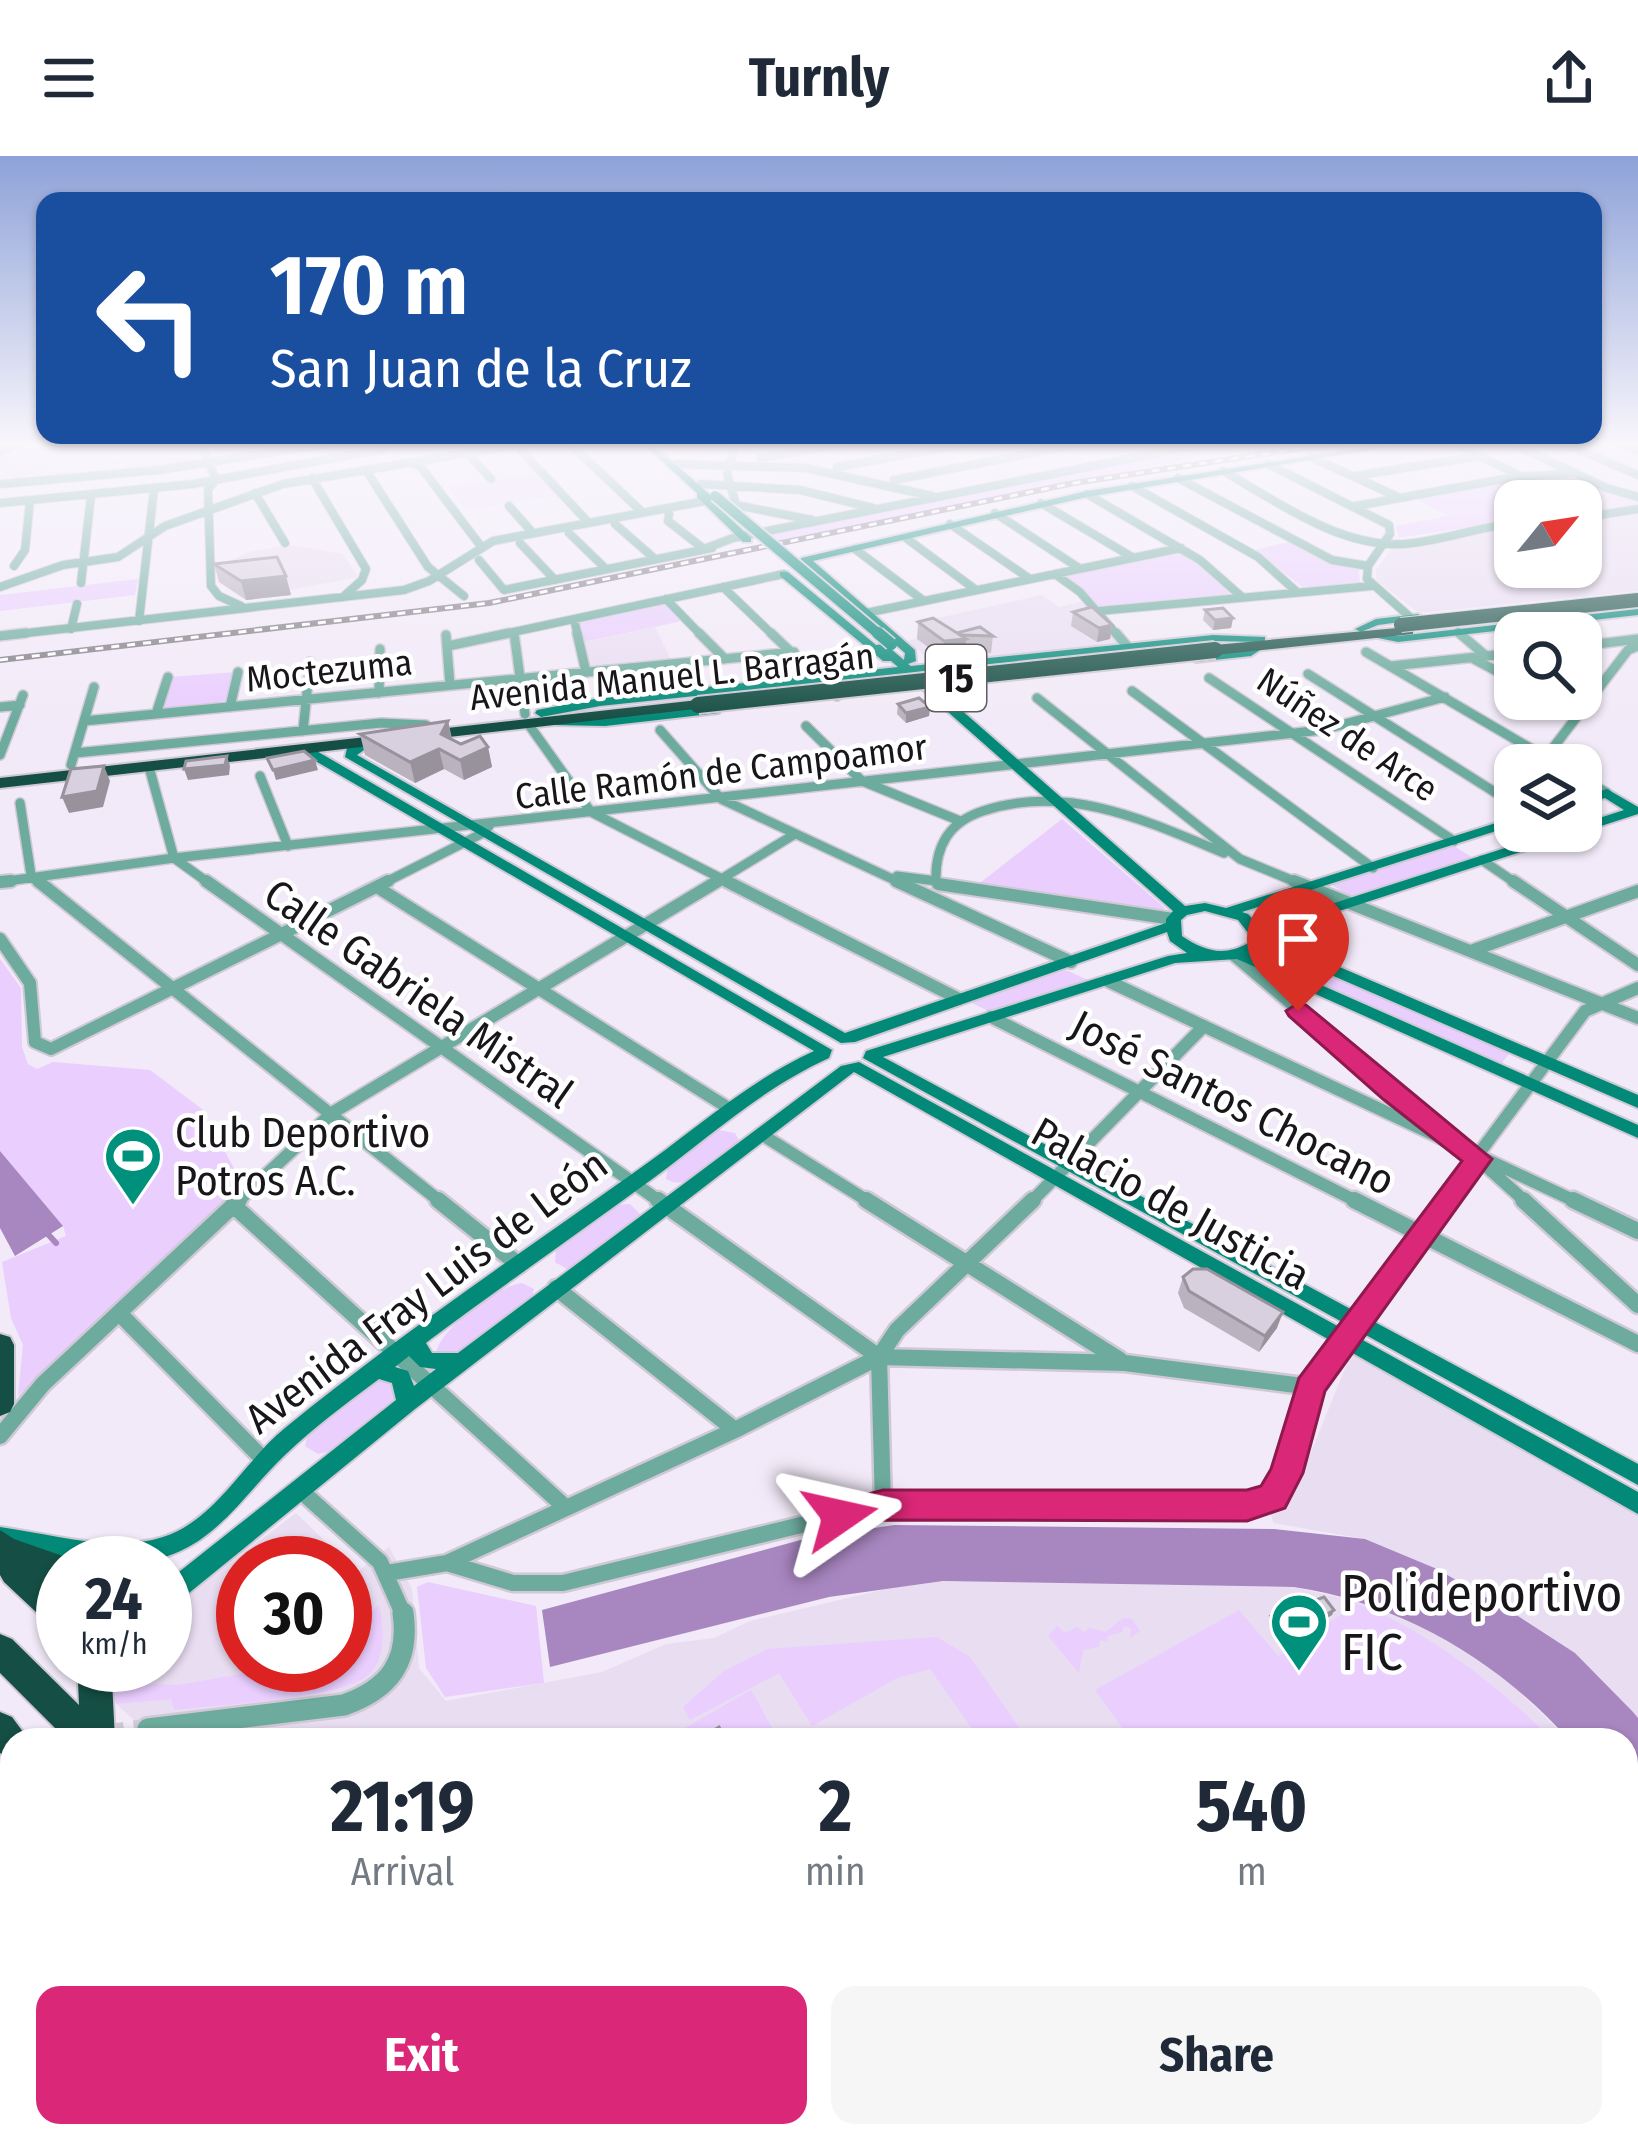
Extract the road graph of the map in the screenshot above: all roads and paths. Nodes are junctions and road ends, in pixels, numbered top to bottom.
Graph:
1 (27, 536) edge
2 (86, 536) edge
3 (147, 536) edge
4 (151, 536) edge
5 (210, 536) edge
6 (281, 536) edge
7 (346, 536) edge
8 (408, 536) edge
9 (473, 536) edge
10 (516, 536) edge
11 (572, 536) edge
12 (629, 536) edge
13 (688, 536) edge
14 (751, 536) edge
15 (756, 536) edge
16 (912, 536) edge
17 (967, 536) edge
18 (1030, 536) edge
19 (1097, 536) edge
20 (1159, 536) edge
21 (1221, 536) edge
22 (1287, 536) edge
23 (1359, 536) edge
24 (1387, 536) edge
25 (1431, 536) edge
26 (745, 538) joint
27 (906, 538) junction
28 (147, 539) junction
29 (285, 543) dead end
30 (520, 543) dead end
31 (1385, 543) junction
32 (480, 545) junction
33 (1180, 548) junction
34 (704, 549) junction
35 (855, 549) junction
36 (1132, 557) junction
37 (655, 559) junction
38 (479, 560) dead end
39 (82, 563) junction
40 (809, 564) junction
41 (14, 566) junction
42 (63, 566) junction
43 (1368, 566) junction
44 (0, 567) edge
45 (1079, 568) junction
46 (606, 569) junction
47 (439, 574) junction
48 (784, 574) junction
49 (1055, 574) junction
50 (1030, 579) junction
51 (555, 580) junction
52 (80, 584) dead end
53 (834, 586) junction
54 (1371, 586) junction
55 (0, 587) edge
56 (724, 587) junction
57 (976, 590) junction
58 (805, 592) junction
59 (1297, 592) junction
60 (464, 596) dead end
61 (1242, 597) junction
62 (343, 598) junction
63 (666, 599) junction
64 (923, 601) junction
65 (1637, 601) edge
66 (77, 604) dead end
67 (1538, 606) junction
68 (248, 608) junction
69 (1504, 608) junction
70 (1099, 611) junction
71 (1518, 612) edge
72 (1537, 612) edge
73 (1592, 612) edge
74 (866, 613) junction
75 (4, 617) dead end
76 (574, 620) junction
77 (139, 621) junction
78 (1407, 625) junction
79 (71, 628) junction
80 (1494, 628) edge
81 (0, 632) edge
82 (514, 632) junction
83 (1458, 632) junction
84 (1365, 639) junction
85 (1260, 643) junction
86 (1602, 644) edge
87 (1635, 644) edge
88 (1128, 646) junction
89 (380, 649) dead end
90 (794, 652) junction
91 (1494, 655) edge
92 (1486, 656) junction
93 (725, 658) junction
94 (1016, 658) junction
95 (1472, 658) junction
96 (310, 662) dead end
97 (910, 665) junction
98 (1391, 666) junction
99 (1494, 670) edge
100 (586, 672) junction
101 (238, 673) dead end
102 (1307, 674) dead end
103 (1029, 676) junction
104 (168, 677) dead end
105 (820, 678) junction
106 (1209, 678) dead end
107 (520, 679) junction
108 (1602, 684) edge
109 (451, 685) junction
110 (94, 687) dead end
111 (936, 689) junction
112 (1132, 692) dead end
113 (379, 693) junction
114 (837, 696) junction
115 (1036, 698) dead end
116 (1445, 698) junction
117 (305, 700) junction
118 (0, 707) edge
119 (230, 707) junction
120 (157, 714) junction
121 (1373, 717) junction
122 (537, 718) junction
123 (84, 721) junction
124 (426, 725) junction
125 (806, 726) dead end
126 (660, 730) dead end
127 (1292, 733) junction
128 (303, 740) junction
129 (367, 742) junction
130 (1199, 742) junction
131 (1524, 744) edge
132 (350, 752) junction
133 (1106, 754) junction
134 (0, 755) edge
135 (73, 759) junction
136 (324, 760) junction
137 (1016, 764) junction
138 (148, 767) junction
139 (0, 772) edge
140 (260, 776) dead end
141 (862, 782) junction
142 (0, 783) edge
143 (383, 784) junction
144 (1602, 791) edge
145 (1494, 792) edge
146 (1606, 793) junction
147 (1602, 794) edge
148 (721, 799) junction
149 (1057, 800) junction
150 (20, 803) dead end
151 (591, 812) junction
152 (1636, 812) edge
153 (960, 821) junction
154 (1602, 822) edge
155 (482, 828) junction
156 (1494, 828) edge
157 (443, 829) junction
158 (795, 834) junction
159 (1454, 841) junction
160 (464, 842) junction
161 (288, 847) junction
162 (1507, 852) edge
163 (174, 858) junction
164 (1240, 859) junction
165 (1482, 860) junction
166 (1373, 868) junction
167 (884, 874) junction
168 (31, 875) junction
169 (718, 878) junction
170 (936, 881) junction
171 (0, 882) edge
172 (377, 887) junction
173 (1311, 887) junction
174 (1638, 892) edge
175 (1350, 902) junction
176 (950, 904) junction
177 (1231, 911) junction
178 (1566, 916) junction
179 (1175, 919) junction
180 (642, 925) junction
181 (282, 935) junction
182 (1258, 935) junction
183 (625, 936) junction
184 (1149, 938) junction
185 (0, 939) edge
186 (1471, 951) junction
187 (1206, 955) junction
188 (1238, 955) junction
189 (1173, 959) junction
190 (1071, 962) junction
191 (1638, 965) edge
192 (1108, 981) junction
193 (538, 988) junction
194 (1638, 988) edge
195 (173, 991) junction
196 (958, 999) junction
197 (1598, 1003) junction
198 (992, 1017) junction
199 (1638, 1018) edge
200 (1204, 1026) junction
201 (845, 1038) junction
202 (440, 1046) junction
203 (1512, 1048) junction
204 (823, 1052) junction
205 (803, 1062) junction
206 (1548, 1064) junction
207 (856, 1066) junction
208 (1496, 1069) junction
209 (1570, 1072) junction
210 (1531, 1084) junction
211 (1142, 1091) junction
212 (1566, 1100) junction
213 (1638, 1102) edge
214 (730, 1109) junction
215 (332, 1113) junction
216 (1638, 1132) edge
217 (761, 1134) junction
218 (1478, 1159) junction
219 (1072, 1163) junction
220 (650, 1170) junction
221 (1056, 1179) junction
222 (632, 1183) junction
223 (686, 1190) junction
224 (613, 1197) junction
225 (233, 1205) junction
226 (665, 1206) junction
227 (644, 1222) junction
228 (1638, 1231) edge
229 (1419, 1234) junction
230 (968, 1263) junction
231 (520, 1264) junction
232 (556, 1288) junction
233 (1638, 1304) edge
234 (120, 1313) junction
235 (1349, 1332) junction
236 (415, 1339) junction
237 (1638, 1344) edge
238 (0, 1345) edge
239 (396, 1353) junction
240 (879, 1357) junction
241 (461, 1361) junction
242 (1125, 1363) junction
243 (375, 1369) junction
244 (431, 1384) junction
245 (1310, 1387) junction
246 (407, 1402) junction
247 (0, 1404) edge
248 (735, 1430) junction
249 (0, 1436) edge
250 (264, 1460) junction
251 (1638, 1475) edge
252 (300, 1490) junction
253 (1638, 1504) edge
254 (883, 1505) junction
255 (565, 1507) junction
256 (1, 1544) edge
257 (36, 1559) edge
258 (448, 1563) junction
259 (387, 1573) junction
260 (192, 1576) edge
261 (36, 1591) edge
262 (0, 1650) edge
263 (93, 1692) edge
264 (81, 1728) edge
265 (94, 1728) edge
266 (164, 1728) edge

1 - 41 street
2 - 39 street
3 - 28 street
4 - 28 street
5 - 68 street
6 - 29 street
7 - 62 street
8 - 47 street
9 - 32 street
10 - 32 street
11 - 46 street
12 - 37 street
13 - 34 street
14 - 26 street
15 - 97 street, bridge
16 - 27 street
17 - 50 street
18 - 45 street
19 - 36 street
20 - 33 street
21 - 59 street
22 - 43 street
23 - 31 street
24 - 31 street
25 - 31 street
26 - 34 street
27 - 35 street
27 - 57 street
28 - 39 street
28 - 77 street
30 - 51 street
31 - 43 street
32 - 47 street
33 - 36 street
33 - 61 street
34 - 37 street
35 - 40 street
35 - 64 street
36 - 45 street
37 - 46 street
38 - 51 street
39 - 42 street
39 - 52 street
40 - 48 street
40 - 53 street
41 - 42 street
41 - 44 street
42 - 55 street
43 - 54 street
45 - 49 street
46 - 51 street
47 - 60 street
47 - 62 street
48 - 56 street
48 - 58 street
49 - 50 street
49 - 70 street
50 - 57 street
53 - 58 street
53 - 74 street
54 - 59 street
54 - 78 street
56 - 63 street
56 - 90 street
57 - 64 street
58 - 97 street
59 - 61 street
61 - 70 street
62 - 68 street
63 - 76 street
63 - 93 street
64 - 74 street
65 - 67 street
65 - 73 street
65 - 78 highway, Avenida Manuel L. Barragán / 15, bridge
66 - 79 street
67 - 69 street
67 - 72 street
68 - 77 street
69 - 71 street
69 - 78 street
70 - 88 street
74 - 97 street
75 - 81 street
76 - 82 street
76 - 100 street
77 - 79 street
78 - 84 highway, Avenida Manuel L. Barragán / 15
79 - 81 street
80 - 83 street
82 - 107 street
82 - 109 street
83 - 84 street
83 - 92 street
84 - 85 highway, Avenida Manuel L. Barragán / 15
84 - 98 street
85 - 88 street
85 - 103 street
85 - 122 highway, Avenida Manuel L. Barragán / 15, bridge
86 - 87 street
87 - 108 street
88 - 94 street
89 - 113 street
90 - 93 street, Moctezuma
90 - 105 street
91 - 92 street
92 - 95 street
93 - 100 street, Moctezuma
94 - 97 street
94 - 103 street
95 - 98 street
95 - 99 street
96 - 117 street
97 - 105 street
97 - 111 street
98 - 116 street
100 - 107 street, Moctezuma
101 - 119 street
102 - 121 street
103 - 111 street
104 - 120 street
105 - 114 street
105 - 122 street
106 - 127 street, Núñez de Arce
107 - 109 street, Moctezuma
107 - 122 street
109 - 113 street, Moctezuma
110 - 123 street
111 - 114 street
111 - 137 street
112 - 130 street
113 - 117 street, Moctezuma
114 - 122 street
115 - 133 street
116 - 121 street, Calle Ramón de Campoamor
116 - 131 street
117 - 119 street, Moctezuma
117 - 128 street
118 - 134 street
119 - 120 street, Moctezuma
120 - 123 street, Moctezuma
121 - 127 street, Calle Ramón de Campoamor
121 - 145 street
122 - 124 highway, Avenida Manuel L. Barragán / 15
122 - 129 highway, Avenida Manuel L. Barragán / 15
122 - 151 street
123 - 135 street
124 - 128 street
124 - 135 highway, Avenida Manuel L. Barragán / 15
125 - 141 street
126 - 148 street
127 - 130 street, Calle Ramón de Campoamor
127 - 159 street, Núñez de Arce
128 - 129 highway, Avenida Manuel L. Barragán / 15
128 - 135 street
128 - 136 street
128 - 138 highway, Avenida Manuel L. Barragán / 15
129 - 132 street
130 - 133 street, Calle Ramón de Campoamor
130 - 166 street
132 - 136 street
132 - 143 street
133 - 137 street, Calle Ramón de Campoamor
133 - 164 street
135 - 139 highway, Avenida Manuel L. Barragán / 15
136 - 143 street
137 - 141 street, Calle Ramón de Campoamor
137 - 149 street
138 - 142 highway, Avenida Manuel L. Barragán / 15
138 - 163 street
140 - 161 street
141 - 148 street, Calle Ramón de Campoamor
141 - 153 street
143 - 155 street
143 - 157 street
144 - 146 street
146 - 147 street
146 - 152 street
148 - 151 street, Calle Ramón de Campoamor
148 - 158 street
149 - 153 street
149 - 164 street
149 - 179 street
150 - 168 street
151 - 155 street, Calle Ramón de Campoamor
151 - 169 street
152 - 154 street
153 - 170 street
155 - 157 street, Calle Ramón de Campoamor
155 - 160 street
155 - 180 street
156 - 159 street
157 - 160 street
157 - 161 street, Calle Ramón de Campoamor
158 - 167 street
158 - 169 street
159 - 166 street
160 - 172 street
160 - 183 street
161 - 163 street, Calle Ramón de Campoamor
162 - 165 street
163 - 168 street, Calle Ramón de Campoamor
163 - 181 street, Calle Gabriela Mistral
164 - 173 street
165 - 175 street
165 - 178 street
166 - 173 street
167 - 170 street
167 - 176 street
168 - 171 street, Calle Ramón de Campoamor
168 - 195 street
169 - 180 street
169 - 196 street
170 - 176 street
170 - 179 street
172 - 181 street
172 - 193 street
173 - 175 street
173 - 177 street
174 - 178 street
175 - 182 street
175 - 186 street
176 - 190 street
177 - 179 street
177 - 182 street
178 - 186 street
178 - 191 street
179 - 184 street
179 - 187 street
180 - 183 street
180 - 201 street
181 - 195 street
181 - 202 street, Calle Gabriela Mistral
182 - 188 street
182 - 203 street
183 - 193 street
183 - 204 street
184 - 189 street
184 - 190 street
185 - 195 street
186 - 197 street
187 - 188 street, Avenida Fray Luis de León
187 - 189 street, Avenida Fray Luis de León
188 - 208 street
188 - 218 street
189 - 192 street, Avenida Fray Luis de León
190 - 196 street
192 - 198 street, Avenida Fray Luis de León
192 - 200 street
193 - 202 street
193 - 214 street
194 - 197 street
195 - 215 street
196 - 201 street
197 - 199 street
197 - 206 street
198 - 207 street, Avenida Fray Luis de León
198 - 211 street, José Santos Chocano
200 - 211 street
200 - 218 street
201 - 204 street, Avenida Fray Luis de León
201 - 207 street
202 - 215 street
202 - 222 street, Calle Gabriela Mistral
203 - 206 street
203 - 208 street
204 - 205 street, Avenida Fray Luis de León
204 - 207 street
205 - 207 street
205 - 214 street, Avenida Fray Luis de León
206 - 209 street
206 - 210 street
207 - 217 street, Avenida Fray Luis de León
207 - 219 street, Palacio de Justicia
207 - 221 street, Palacio de Justicia
208 - 210 street
209 - 212 street
209 - 213 street
210 - 212 street
210 - 218 street
211 - 219 street
211 - 229 street, José Santos Chocano
212 - 216 street
214 - 220 street, Avenida Fray Luis de León
215 - 225 street
215 - 231 street
217 - 223 street, Avenida Fray Luis de León
217 - 230 street
218 - 228 street
218 - 229 street
218 - 233 street
219 - 221 street
219 - 235 street, Palacio de Justicia
220 - 222 street, Avenida Fray Luis de León
220 - 223 street
221 - 230 street
221 - 235 street, Palacio de Justicia
222 - 224 street, Avenida Fray Luis de León
222 - 226 street, Calle Gabriela Mistral
223 - 226 street, Avenida Fray Luis de León
224 - 227 street
224 - 231 street, Avenida Fray Luis de León
225 - 234 street
225 - 239 street
226 - 227 street, Avenida Fray Luis de León
226 - 240 street, Calle Gabriela Mistral
227 - 232 street, Avenida Fray Luis de León
229 - 235 street
229 - 237 street, José Santos Chocano
230 - 240 street
230 - 242 street
231 - 236 street, Avenida Fray Luis de León
232 - 241 street, Avenida Fray Luis de León
232 - 248 street
234 - 249 street
234 - 250 street
235 - 245 street
235 - 251 street, Palacio de Justicia
235 - 253 street, Palacio de Justicia
236 - 239 street, Avenida Fray Luis de León
236 - 241 street
238 - 247 highway
239 - 243 street, Avenida Fray Luis de León
239 - 244 street
240 - 242 street
240 - 248 street
240 - 254 street
241 - 244 street, Avenida Fray Luis de León
242 - 245 street
243 - 246 street
243 - 250 street, Avenida Fray Luis de León
244 - 246 street, Avenida Fray Luis de León
244 - 255 street
245 - 254 street
246 - 252 street, Avenida Fray Luis de León
248 - 255 street
250 - 256 street, Avenida Fray Luis de León
252 - 259 street
252 - 260 street, Avenida Fray Luis de León
254 - 258 street
255 - 258 street
256 - 257 highway
256 - 261 highway
258 - 259 street
259 - 266 street
262 - 264 highway
263 - 265 highway

